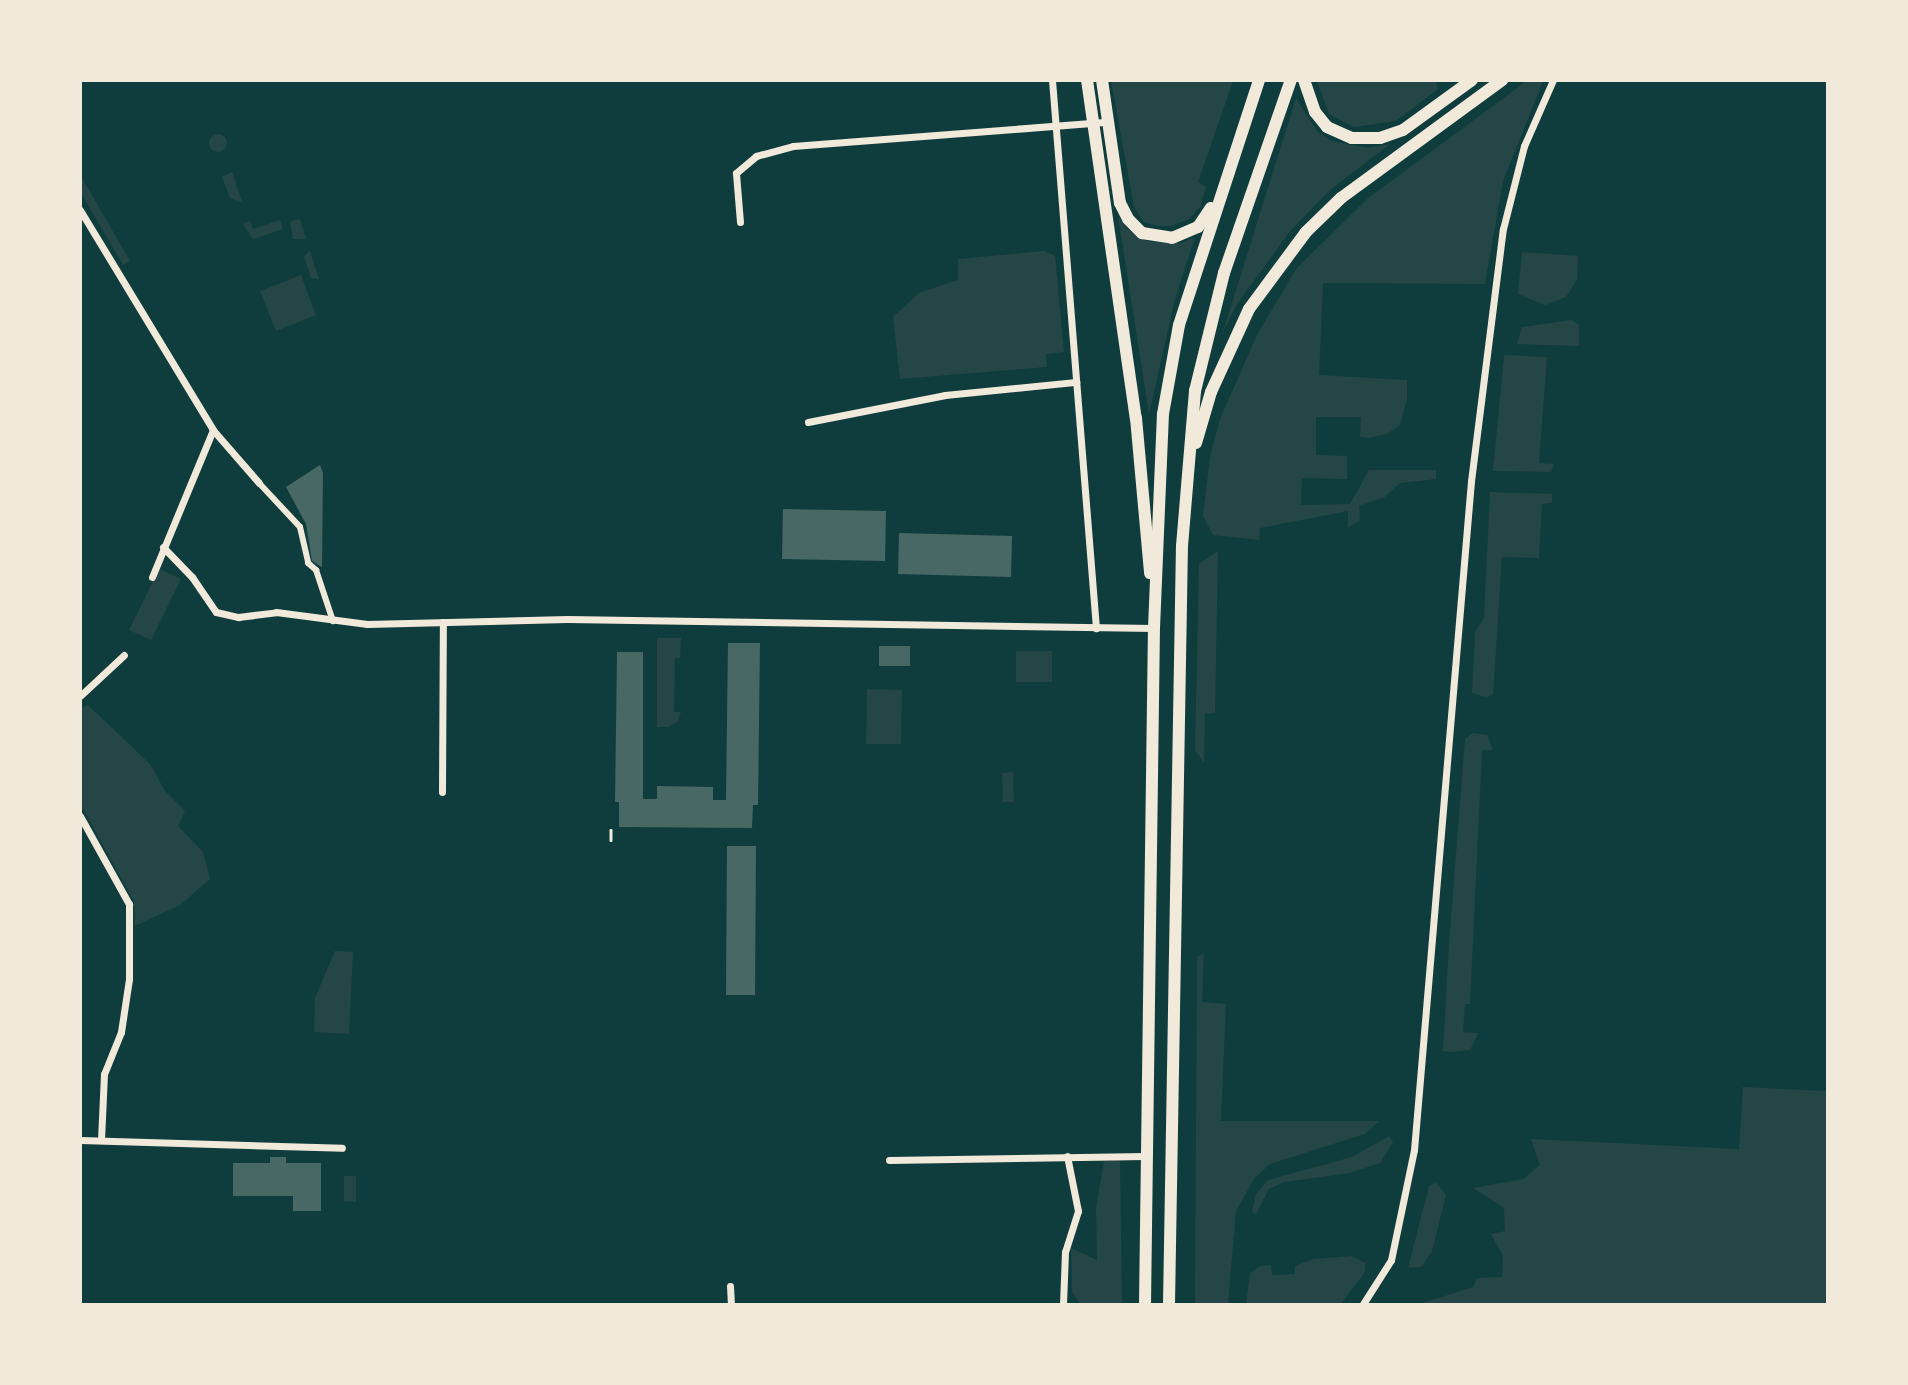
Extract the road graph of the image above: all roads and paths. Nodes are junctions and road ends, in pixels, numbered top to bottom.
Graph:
1 (1052, 80) edge
2 (1087, 80) edge
3 (1102, 80) edge
4 (1259, 80) edge
5 (1290, 80) edge
6 (1304, 80) edge
7 (1472, 80) edge
8 (1502, 80) edge
9 (1553, 80) edge
10 (1100, 123) junction
11 (1055, 125) junction
12 (1221, 189) junction
13 (80, 211) edge
14 (740, 222) dead end
15 (1076, 382) junction
16 (808, 422) dead end
17 (212, 430) junction
18 (259, 483) joint
19 (1184, 506) junction
20 (163, 547) junction
21 (152, 577) dead end
22 (333, 621) junction
23 (443, 622) junction
24 (1154, 626) junction
25 (1096, 628) junction
26 (124, 655) dead end
27 (80, 695) edge
28 (442, 792) dead end
29 (80, 816) edge
30 (611, 831) dead end
31 (611, 840) dead end
32 (80, 1140) edge
33 (101, 1140) junction
34 (342, 1148) dead end
35 (1067, 1156) junction
36 (1145, 1156) junction
37 (889, 1160) dead end
38 (730, 1286) dead end
39 (1170, 1303) edge
40 (731, 1304) edge
41 (1063, 1304) edge
42 (1145, 1304) edge
43 (1363, 1304) edge

1 - 11 street
2 - 10 main road
3 - 10 main road
4 - 12 main road
5 - 19 main road
6 - 7 main road
8 - 19 main road
9 - 43 street
10 - 11 street
10 - 12 main road
10 - 24 main road
11 - 14 street
11 - 15 street
12 - 24 main road
13 - 17 street
15 - 16 street
15 - 25 street
17 - 18 street
17 - 20 street
18 - 22 street
19 - 39 main road
20 - 21 street
20 - 22 street
22 - 23 street
23 - 25 street
23 - 28 street
24 - 25 street
24 - 36 main road
26 - 27 street
29 - 33 street
30 - 31 path
32 - 33 street
33 - 34 street
35 - 36 street
35 - 37 street
35 - 41 street
36 - 42 main road
38 - 40 street

